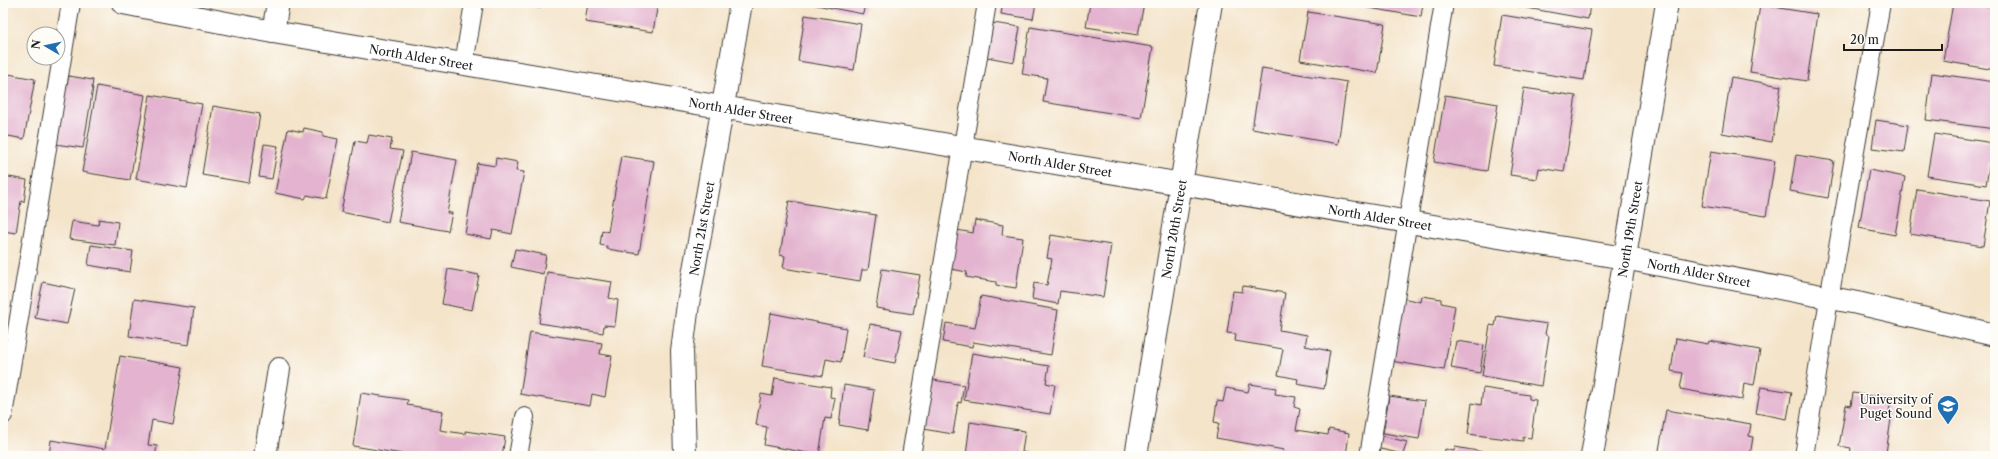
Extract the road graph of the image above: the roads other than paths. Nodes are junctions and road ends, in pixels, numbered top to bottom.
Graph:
1 (71, 3) edge
2 (123, 3) edge
3 (278, 3) edge
4 (474, 3) edge
5 (741, 3) edge
6 (987, 3) edge
7 (1211, 3) edge
8 (1444, 3) edge
9 (1667, 3) edge
10 (1881, 3) edge
11 (273, 32) junction
12 (464, 64) junction
13 (724, 108) junction
14 (963, 148) junction
15 (1181, 184) junction
16 (1408, 222) junction
17 (1624, 258) junction
18 (1829, 299) junction
19 (1995, 335) edge
20 (279, 369) dead end
21 (3, 415) edge
22 (524, 416) dead end
23 (265, 456) edge
24 (518, 456) edge
25 (685, 456) edge
26 (911, 456) edge
27 (1136, 456) edge
28 (1369, 456) edge
29 (1592, 456) edge
30 (1804, 456) edge

1 - 21 lane
2 - 11 street, North Alder Street
3 - 11 street
4 - 12 lane
5 - 13 street, North 21st Street
6 - 14 lane
7 - 15 street, North 20th Street
8 - 16 lane
9 - 17 street, North 19th Street
10 - 18 lane
11 - 12 street, North Alder Street
12 - 13 street, North Alder Street
13 - 14 street, North Alder Street
13 - 25 street, North 21st Street
14 - 15 street, North Alder Street
14 - 26 lane
15 - 16 street, North Alder Street
15 - 27 street, North 20th Street
16 - 17 street, North Alder Street
16 - 28 lane
17 - 18 street, North Alder Street
17 - 29 street, North 19th Street
18 - 19 street, North Alder Street
18 - 30 lane
20 - 23 street
22 - 24 lane

